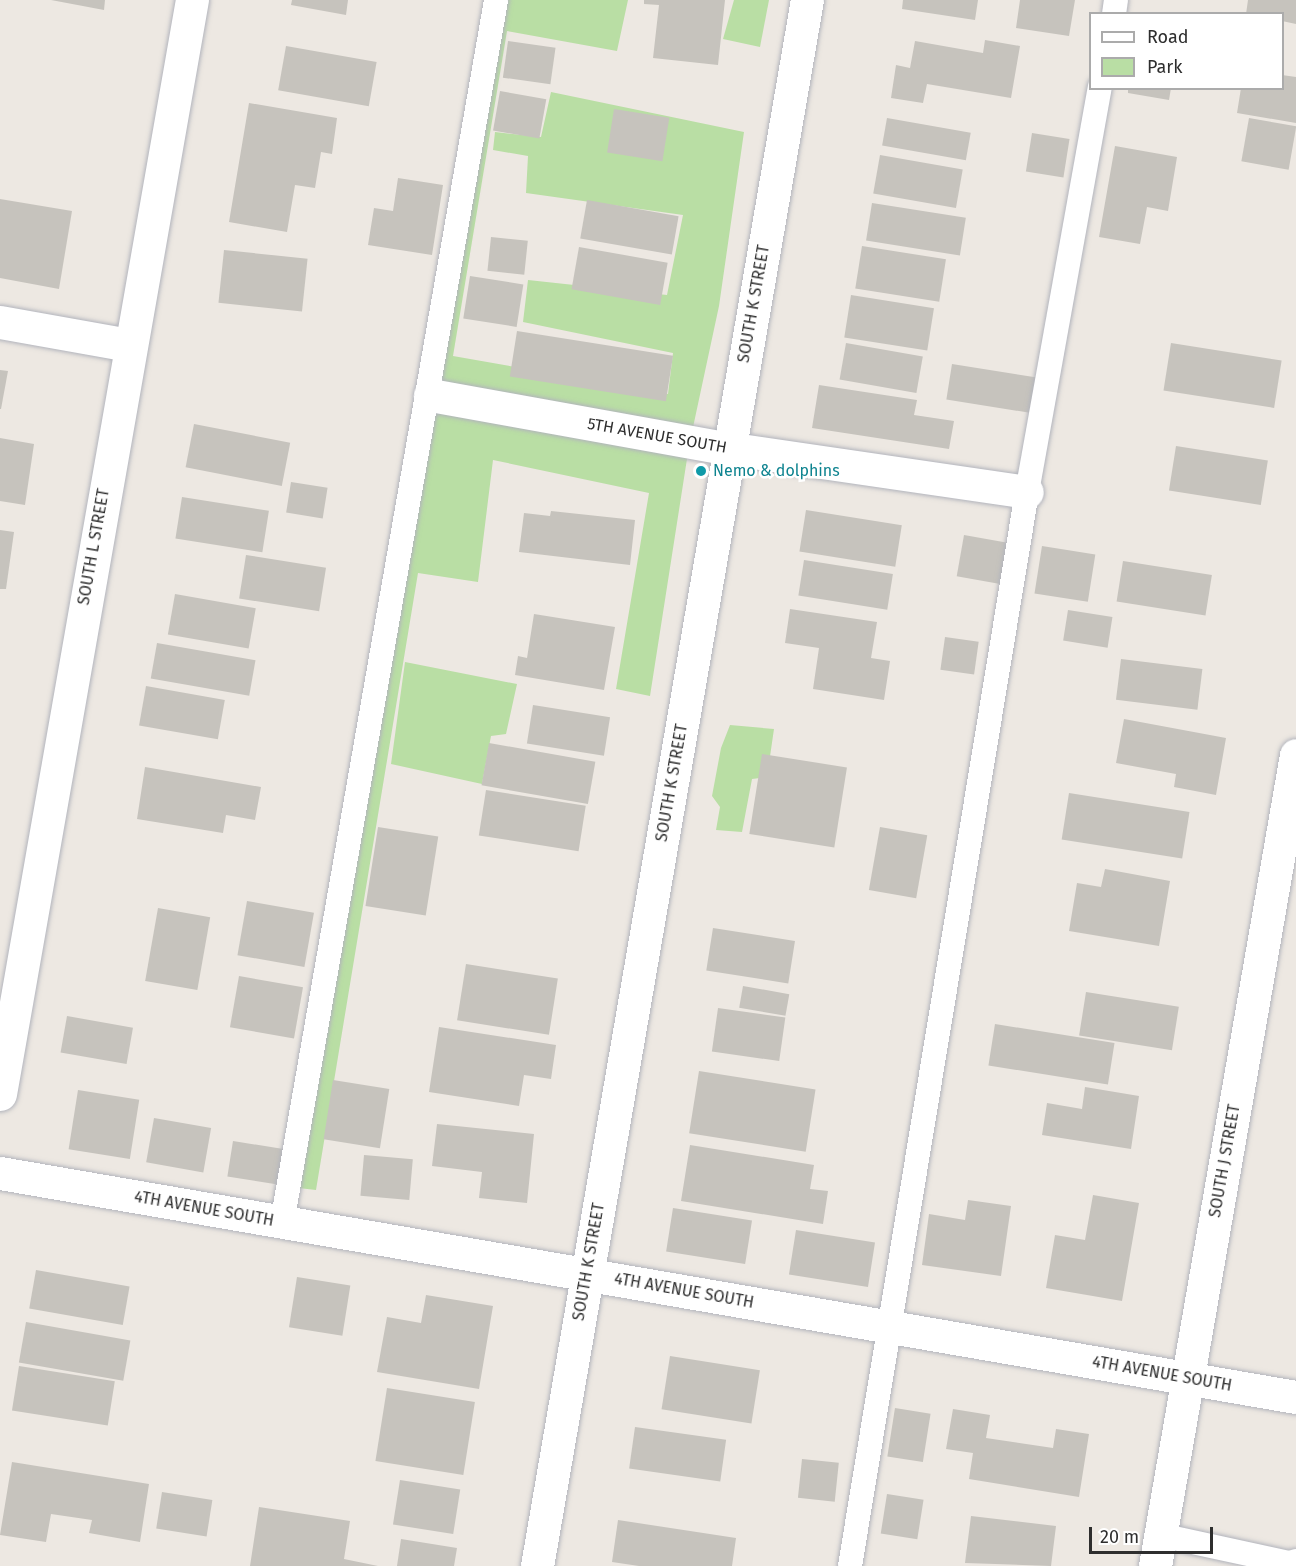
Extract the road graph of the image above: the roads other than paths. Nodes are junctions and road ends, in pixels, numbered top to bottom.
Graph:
1 (192, 0) edge
2 (496, 0) edge
3 (807, 0) edge
4 (1100, 90) edge
5 (0, 322) edge
6 (129, 345) junction
7 (430, 394) junction
8 (729, 448) junction
9 (1027, 492) junction
10 (1296, 755) edge
11 (0, 1094) edge
12 (0, 1173) edge
13 (282, 1223) junction
14 (587, 1274) junction
15 (891, 1327) junction
16 (1187, 1378) junction
17 (1296, 1397) edge
18 (1157, 1551) edge
19 (1296, 1561) edge
20 (537, 1566) edge
21 (850, 1566) edge

1 - 6 street, SOUTH L STREET
2 - 7 lane
3 - 8 street, SOUTH K STREET
4 - 9 lane
5 - 6 street
6 - 11 street, SOUTH L STREET
7 - 8 street, 5TH AVENUE SOUTH
7 - 13 lane
8 - 9 street, 5TH AVENUE SOUTH
8 - 14 street, SOUTH K STREET
9 - 15 lane
10 - 16 street, SOUTH J STREET
12 - 13 street, 4TH AVENUE SOUTH
13 - 14 street, 4TH AVENUE SOUTH
14 - 15 street, 4TH AVENUE SOUTH
14 - 20 street, SOUTH K STREET
15 - 16 street, 4TH AVENUE SOUTH
15 - 21 lane
16 - 17 street, 4TH AVENUE SOUTH
16 - 18 street, SOUTH J STREET
18 - 19 lane

